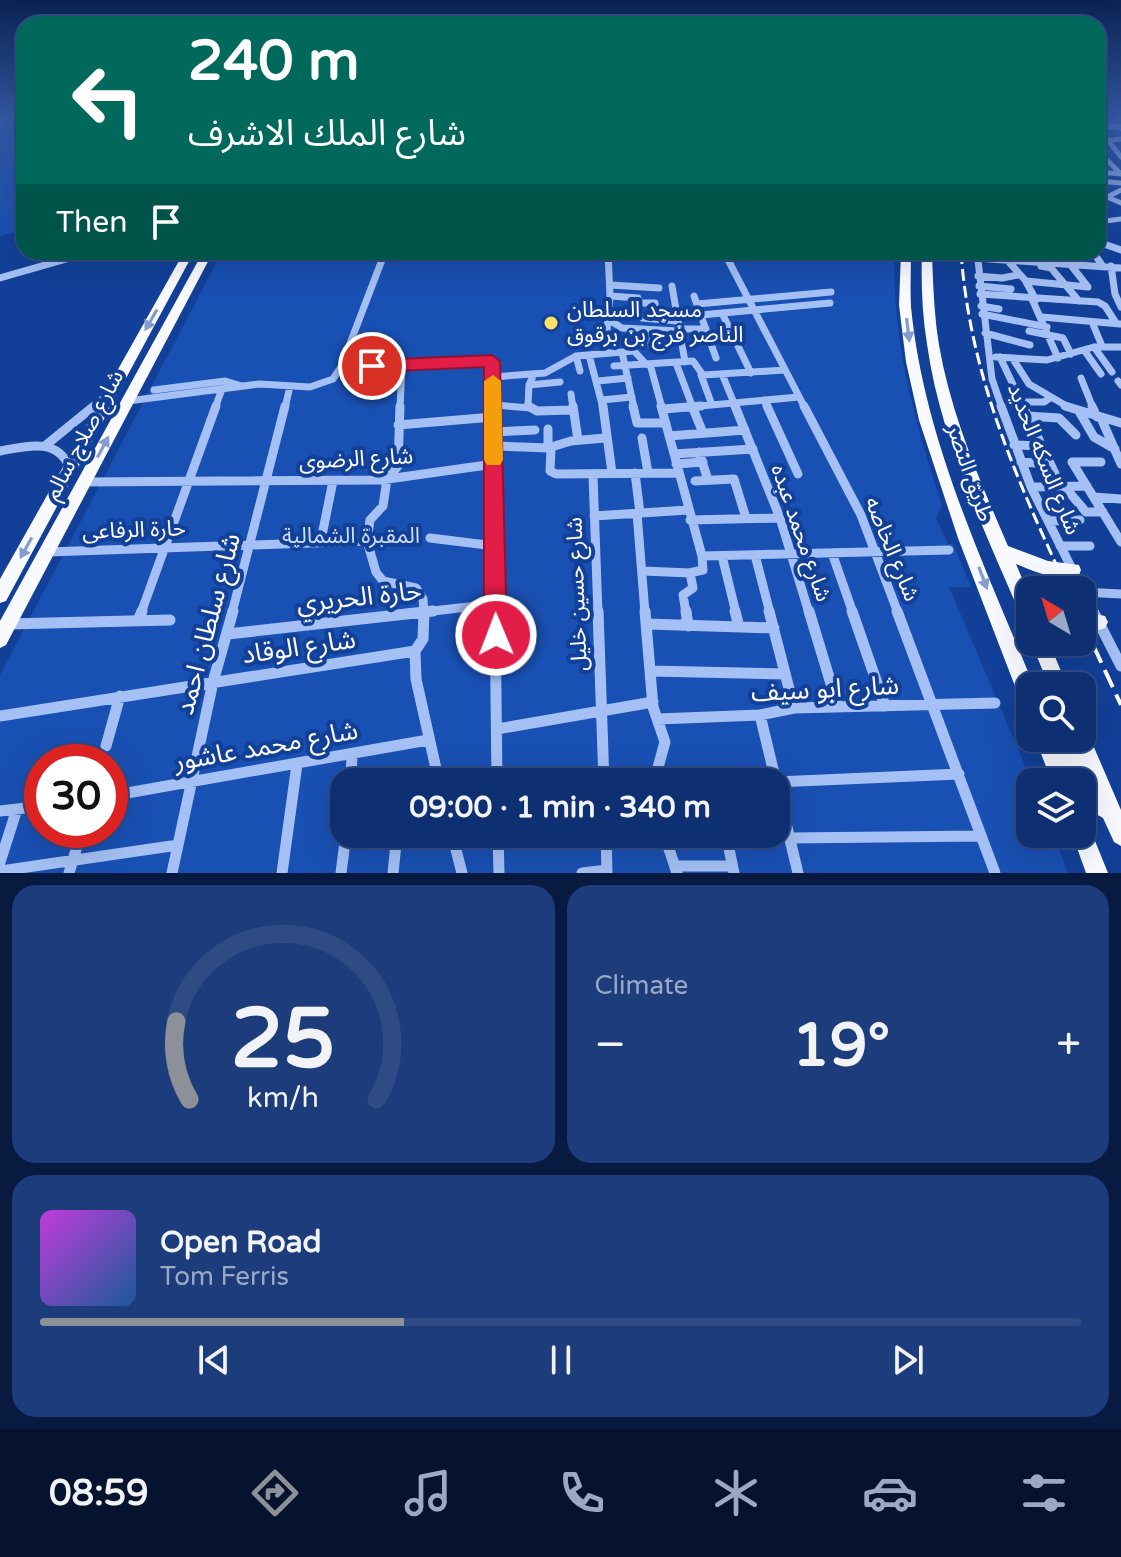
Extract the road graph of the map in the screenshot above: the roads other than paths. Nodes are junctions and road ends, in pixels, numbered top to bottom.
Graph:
1 (1107, 160) dead end
2 (1121, 174) edge
3 (1121, 190) edge
4 (1108, 198) joint
5 (1121, 203) edge
6 (1117, 220) edge
7 (1121, 225) edge
8 (63, 260) edge
9 (185, 260) edge
10 (204, 260) edge
11 (382, 260) edge
12 (608, 260) edge
13 (728, 260) edge
14 (905, 260) edge
15 (927, 260) edge
16 (976, 260) edge
17 (1007, 260) joint
18 (1101, 260) edge
19 (1026, 261) joint
20 (1035, 261) junction
21 (1053, 262) joint
22 (1070, 264) junction
23 (1106, 265) junction
24 (1121, 268) edge
25 (1018, 275) junction
26 (0, 278) edge
27 (1117, 279) edge
28 (1026, 281) junction
29 (610, 285) junction
30 (979, 285) junction
31 (672, 286) dead end
32 (1067, 287) junction
33 (659, 288) dead end
34 (1011, 289) dead end
35 (831, 292) dead end
36 (610, 296) junction
37 (748, 299) junction
38 (1034, 300) junction
39 (1079, 301) junction
40 (640, 303) junction
41 (830, 303) dead end
42 (1121, 307) edge
43 (655, 309) dead end
44 (999, 309) dead end
45 (754, 310) junction
46 (982, 310) junction
47 (722, 313) junction
48 (701, 315) junction
49 (1042, 317) junction
50 (609, 320) junction
51 (1092, 322) junction
52 (1118, 324) edge
53 (678, 327) junction
54 (706, 329) junction
55 (649, 330) junction
56 (985, 331) junction
57 (1029, 331) dead end
58 (1048, 331) junction
59 (1006, 332) dead end
60 (651, 345) dead end
61 (1030, 345) dead end
62 (1098, 346) junction
63 (1121, 347) edge
64 (1084, 350) junction
65 (622, 352) junction
66 (605, 353) junction
67 (1071, 354) junction
68 (589, 355) junction
69 (576, 356) junction
70 (988, 356) junction
71 (1000, 357) junction
72 (716, 358) dead end
73 (1058, 358) junction
74 (1013, 359) junction
75 (680, 362) junction
76 (402, 364) junction
77 (648, 364) junction
78 (625, 365) junction
79 (614, 366) dead end
80 (341, 367) junction
81 (785, 370) junction
82 (580, 371) dead end
83 (1112, 372) dead end
84 (751, 373) junction
85 (534, 374) junction
86 (722, 374) junction
87 (1101, 374) dead end
88 (701, 375) junction
89 (493, 377) junction
90 (628, 378) junction
91 (1081, 378) dead end
92 (992, 379) junction
93 (1009, 380) junction
94 (598, 381) junction
95 (560, 382) dead end
96 (529, 385) junction
97 (243, 386) junction
98 (290, 386) junction
99 (222, 389) junction
100 (112, 390) junction
101 (154, 390) dead end
102 (571, 394) dead end
103 (1068, 395) dead end
104 (632, 397) junction
105 (799, 397) junction
106 (1052, 399) junction
107 (602, 400) junction
108 (764, 400) junction
109 (127, 401) junction
110 (1020, 402) junction
111 (733, 403) junction
112 (493, 405) junction
113 (528, 405) junction
114 (712, 405) junction
115 (693, 407) junction
116 (663, 409) junction
117 (1076, 411) junction
118 (574, 414) junction
119 (1027, 416) junction
120 (1053, 416) junction
121 (493, 417) junction
122 (585, 417) dead end
123 (1099, 418) junction
124 (666, 423) junction
125 (1121, 423) edge
126 (640, 424) junction
127 (398, 425) junction
128 (628, 428) dead end
129 (548, 429) dead end
130 (535, 430) dead end
131 (745, 430) junction
132 (493, 432) junction
133 (703, 433) junction
134 (1076, 435) dead end
135 (669, 436) junction
136 (605, 438) junction
137 (642, 438) dead end
138 (578, 440) junction
139 (46, 445) junction
140 (1014, 445) junction
141 (494, 446) junction
142 (1041, 446) junction
143 (1116, 447) edge
144 (550, 448) junction
145 (753, 449) junction
146 (0, 451) edge
147 (699, 452) junction
148 (703, 462) junction
149 (1021, 462) junction
150 (1101, 462) dead end
151 (494, 464) junction
152 (676, 464) junction
153 (1050, 464) junction
154 (1121, 464) edge
155 (70, 469) junction
156 (612, 473) junction
157 (635, 473) junction
158 (648, 473) junction
159 (798, 474) dead end
160 (593, 476) junction
161 (387, 479) junction
162 (708, 480) junction
163 (188, 481) junction
164 (268, 481) junction
165 (333, 481) junction
166 (695, 481) dead end
167 (84, 482) junction
168 (1063, 486) junction
169 (1087, 486) junction
170 (1031, 487) junction
171 (1094, 497) junction
172 (1121, 499) edge
173 (1103, 512) junction
174 (639, 513) junction
175 (689, 515) junction
176 (594, 516) junction
177 (746, 518) junction
178 (780, 518) junction
179 (1080, 520) dead end
180 (1048, 521) junction
181 (430, 538) dead end
182 (321, 540) junction
183 (367, 541) junction
184 (252, 542) junction
185 (1121, 542) edge
186 (495, 546) junction
187 (1060, 546) junction
188 (1090, 546) dead end
189 (165, 547) junction
190 (949, 550) dead end
191 (1003, 551) junction
192 (47, 552) junction
193 (876, 552) junction
194 (832, 553) junction
195 (792, 554) junction
196 (755, 555) junction
197 (702, 556) junction
198 (722, 556) junction
199 (1073, 570) junction
200 (643, 571) junction
201 (689, 573) junction
202 (1076, 576) edge
203 (1016, 583) edge
204 (1096, 593) edge
205 (1121, 594) edge
206 (0, 595) edge
207 (495, 604) junction
208 (424, 612) junction
209 (170, 620) dead end
210 (138, 621) junction
211 (8, 624) junction
212 (647, 624) junction
213 (688, 626) junction
214 (739, 627) junction
215 (1096, 627) edge
216 (774, 628) junction
217 (228, 634) junction
218 (0, 639) edge
219 (415, 651) junction
220 (1118, 654) edge
221 (1121, 666) edge
222 (651, 671) junction
223 (1019, 672) edge
224 (785, 674) junction
225 (213, 682) junction
226 (120, 696) junction
227 (653, 702) junction
228 (995, 703) dead end
229 (885, 706) junction
230 (933, 706) junction
231 (838, 707) junction
232 (794, 708) junction
233 (601, 710) junction
234 (760, 715) junction
235 (2, 719) edge
236 (658, 719) junction
237 (497, 729) junction
238 (428, 740) junction
239 (107, 744) tunnel mouth
240 (1053, 752) edge
241 (1083, 752) edge
242 (1086, 752) edge
243 (352, 754) junction
244 (297, 764) junction
245 (352, 768) edge
246 (435, 768) edge
247 (497, 768) edge
248 (603, 768) edge
249 (658, 768) edge
250 (773, 768) edge
251 (959, 774) junction
252 (193, 781) junction
253 (790, 781) edge
254 (128, 793) edge
255 (1096, 802) edge
256 (24, 808) edge
257 (17, 809) junction
258 (1111, 810) junction
259 (0, 811) edge
260 (1121, 835) edge
261 (981, 836) junction
262 (790, 838) joint
263 (178, 845) junction
264 (344, 848) edge
265 (396, 848) edge
266 (456, 848) edge
267 (498, 848) edge
268 (606, 848) edge
269 (669, 848) edge
270 (729, 848) edge
271 (1088, 848) edge
272 (0, 862) edge
273 (71, 867) edge
274 (733, 869) edge
275 (676, 870) edge
276 (0, 871) edge
277 (607, 871) edge
278 (172, 873) edge
279 (282, 873) edge
280 (341, 873) edge
281 (393, 873) edge
282 (462, 873) edge
283 (499, 873) edge
284 (582, 873) edge
285 (798, 873) edge
286 (995, 873) edge
287 (1097, 873) edge

1 - 2 street
3 - 4 street
4 - 5 street
6 - 7 street
8 - 26 street
9 -> 100 highway, شارع صلاح سالم
10 - 109 highway, شارع صلاح سالم
11 - 80 street
12 - 29 street
13 - 37 street, شارع الخاصه
14 -> 223 highway, طريق النصر
15 - 191 highway, طريق النصر
16 - 30 street, شارع السكه الحديد
17 - 19 street
17 - 25 street
18 - 23 street
19 - 20 street
20 - 21 street
20 - 32 street
21 - 22 street
22 - 23 street
22 - 32 street
23 - 24 street
23 - 27 street
25 - 28 street
25 - 30 street
27 - 42 street
28 - 32 street
28 - 38 street
29 - 33 street
29 - 36 street
30 - 34 street
30 - 38 street
30 - 46 street, شارع السكه الحديد
31 - 53 street
32 - 39 street
35 - 37 street
36 - 40 street
36 - 50 street
37 - 45 street, شارع الخاصه
37 - 48 street
38 - 39 street
38 - 49 street
39 - 52 street
40 - 43 street
40 - 53 street
41 - 45 street
44 - 46 street
45 - 47 street
45 - 81 street, شارع الخاصه
46 - 56 street, شارع السكه الحديد
46 - 58 street
47 - 48 street
47 - 84 street
48 - 54 street
49 - 51 street
49 - 58 street
50 - 55 street
50 - 66 street
51 - 52 street
51 - 62 street
53 - 54 street
53 - 55 street
53 - 75 street
54 - 72 street
55 - 60 street
56 - 59 street
56 - 61 street
56 - 70 street, شارع السكه الحديد
57 - 58 street
58 - 67 street
58 - 73 street
62 - 63 street
62 - 64 street
62 - 83 street
64 - 67 street
64 - 87 street
65 - 66 street
65 - 77 street
65 - 78 street
66 - 68 street
67 - 73 street
68 - 69 street
68 - 94 street
69 - 82 street
69 - 85 street
70 - 71 street
70 - 92 street, شارع السكه الحديد
71 - 74 street
71 - 93 street
73 - 74 street
74 - 106 street
75 - 77 street
75 - 88 street
75 - 115 street
76 - 80 street
76 - 89 street
76 - 127 street
77 - 78 street
77 - 116 street
78 - 79 street
78 - 90 street
80 - 98 street
81 - 84 street
81 - 105 street, شارع الخاصه
84 - 86 street
85 - 89 street
85 - 96 street
86 - 88 street
86 - 111 street, شارع محمد عبده
88 - 114 street
89 - 112 street
90 - 94 street
90 - 104 street
91 - 123 street
92 - 93 street
92 - 140 street, شارع السكه الحديد
93 - 110 street
94 - 107 street
95 - 96 street
96 - 113 street
97 - 98 street
97 - 99 street
97 - 101 street
98 - 164 street, شارع سلطان احمد
99 - 109 street
99 - 163 street
100 - 139 street
100 - 155 highway, شارع صلاح سالم
102 - 118 street
103 - 117 street
104 - 107 street
104 - 126 street
105 - 108 street
105 - 193 street, شارع الخاصه
106 - 110 street
106 - 117 street
106 - 120 street
107 - 136 street
108 - 111 street
108 - 159 street
167 -> 109 highway, شارع صلاح سالم
110 - 119 street
111 - 114 street
111 - 131 street, شارع محمد عبده
112 - 113 street
112 - 121 street
113 - 118 street
114 - 115 street
115 - 116 street
115 - 133 street
116 - 124 street
117 - 123 street
117 - 143 street
118 - 122 street
118 - 138 street
119 - 120 street
119 - 142 street
120 - 134 street
121 - 127 street
121 - 132 street
123 - 125 street
123 - 143 street
124 - 126 street
124 - 135 street
126 - 128 street
127 - 161 street
129 - 144 street
130 - 132 street
131 - 133 street
131 - 145 street, شارع محمد عبده
132 - 141 street
133 - 135 street
135 - 152 street
136 - 138 street
136 - 156 street
137 - 158 street
138 - 144 street
139 - 146 street
139 - 155 street
140 - 142 street
140 - 149 street, شارع السكه الحديد
141 - 144 street
141 - 151 street
142 - 153 street
143 - 154 street
144 - 160 street
145 - 147 street
145 - 178 street, شارع محمد عبده
147 - 148 street
147 - 152 street
148 - 152 street
148 - 162 street
149 - 153 street
149 - 170 street, شارع السكه الحديد
150 - 169 street
151 - 161 street, شارع الرضوى
151 - 186 street
152 - 158 street
152 - 175 street
153 - 168 street
155 -> 206 highway, شارع صلاح سالم
156 - 157 street
156 - 160 street
157 - 158 street
157 - 174 street
160 - 176 street, شارع حسين خليل
161 - 165 street, شارع الرضوى
161 - 183 street
162 - 166 street
162 - 177 street
163 - 164 street, شارع الرضوى
163 - 167 street, شارع الرضوى
163 - 189 street
164 - 165 street, شارع الرضوى
164 - 184 street, شارع سلطان احمد
165 - 182 street
167 - 192 highway, شارع صلاح سالم
168 - 169 street
168 - 170 street
168 - 173 street
169 - 171 street
170 - 180 street, شارع السكه الحديد
171 - 172 street
171 - 173 street
173 - 185 street
174 - 175 street
174 - 176 street
174 - 200 street
175 - 177 street
175 - 197 street
176 - 233 street, شارع حسين خليل
177 - 178 street
178 - 195 street, شارع محمد عبده
179 - 180 street
180 - 187 street, شارع السكه الحديد
181 - 186 street
182 - 183 street, حارة الرفاعى
182 - 184 street, حارة الرفاعى
183 - 208 street
184 - 189 street, حارة الرفاعى
184 - 217 street, شارع سلطان احمد
186 - 207 street
187 - 188 street
187 - 199 street, شارع السكه الحديد
189 - 192 street, حارة الرفاعى
189 - 210 street
190 - 193 street
191 - 199 highway
191 - 203 highway, طريق النصر
192 - 211 highway, شارع صلاح سالم
193 - 194 street
193 - 230 street, شارع الخاصه
194 - 195 street
194 - 229 street
195 - 196 street
195 - 231 street, شارع محمد عبده
196 - 198 street
196 - 216 street
197 - 198 street
197 - 201 street
198 - 214 street
199 - 202 street, شارع السكه الحديد
200 - 201 street
200 - 212 street
201 - 213 street
204 - 205 street
207 - 208 street, حارة الحريري
207 - 237 street
208 - 217 street, حارة الحريري
208 - 219 street
209 - 210 street
210 - 211 street
211 - 218 highway, شارع صلاح سالم
212 - 213 street
212 - 222 street
213 - 214 street
214 - 216 street
215 - 220 street, شارع السكه الحديد
216 - 224 street
217 - 225 street, شارع سلطان احمد
219 - 225 street, شارع الوقاد
219 - 238 street
220 - 221 street, شارع السكه الحديد
222 - 224 street
222 - 227 street
224 - 232 street
225 - 226 street, شارع الوقاد
225 - 252 street, شارع سلطان احمد
226 - 235 street, شارع الوقاد
226 - 239 street
227 - 233 street
227 - 236 street
228 - 230 street, شارع ابو سيف
229 - 230 street, شارع ابو سيف
229 - 231 street, شارع ابو سيف
230 - 251 street, شارع الخاصه
231 - 232 street, شارع ابو سيف
232 - 234 street, شارع ابو سيف
233 - 237 street
233 - 248 street, شارع حسين خليل
234 - 236 street, شارع ابو سيف
234 - 250 street
236 - 249 street
237 - 247 street
238 - 243 street, شارع محمد عاشور
238 - 246 street
240 - 241 highway
242 - 258 highway
243 - 244 street, شارع محمد عاشور
243 - 245 street
244 - 252 street, شارع محمد عاشور
244 - 279 street
251 - 253 street
251 - 261 street, شارع الخاصه
252 - 254 street, شارع محمد عاشور
252 - 263 street, شارع سلطان احمد
255 - 258 highway
256 - 257 street
257 - 259 street
257 - 272 street
258 - 260 highway
261 - 262 street
261 - 286 street, شارع الخاصه
262 - 285 street
263 - 273 street
263 - 278 street, شارع سلطان احمد
264 - 280 street
265 - 281 street
266 - 282 street
267 - 283 street
268 - 277 street
269 - 275 street
270 - 274 street
271 - 287 highway
273 - 276 street
274 - 275 street
277 - 284 street

